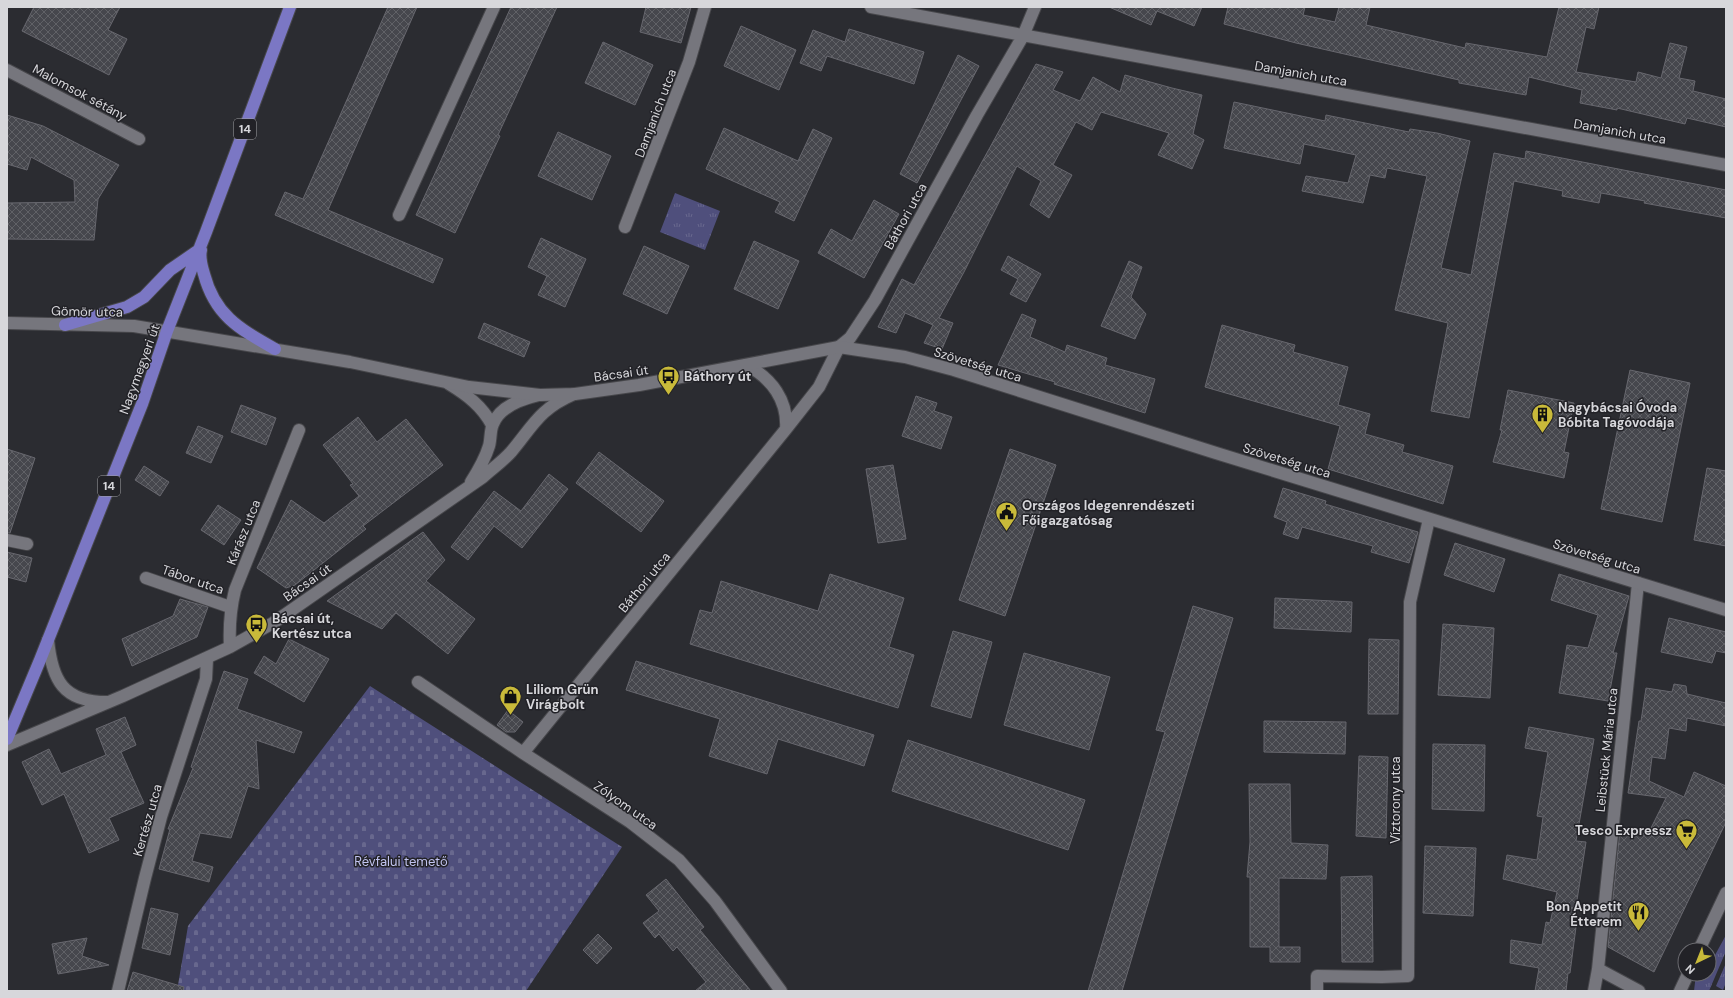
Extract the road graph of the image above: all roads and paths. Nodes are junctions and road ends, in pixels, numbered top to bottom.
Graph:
1 (290, 7) edge
2 (494, 7) edge
3 (705, 7) edge
4 (871, 7) edge
5 (1035, 7) edge
6 (1023, 36) junction
7 (7, 70) edge
8 (139, 139) dead end
9 (1726, 165) edge
10 (399, 214) dead end
11 (625, 227) dead end
12 (206, 232) junction
13 (199, 250) junction
14 (7, 323) edge
15 (65, 325) junction
16 (167, 331) junction
17 (839, 347) junction
18 (275, 349) junction
19 (746, 366) junction
20 (448, 383) junction
21 (575, 394) junction
22 (540, 395) junction
23 (492, 425) junction
24 (299, 430) dead end
25 (786, 430) junction
26 (466, 488) junction
27 (1430, 519) junction
28 (7, 540) edge
29 (27, 544) dead end
30 (146, 578) dead end
31 (1638, 583) junction
32 (230, 607) junction
33 (1726, 610) edge
34 (48, 640) junction
35 (230, 647) junction
36 (207, 659) junction
37 (418, 682) dead end
38 (110, 702) junction
39 (7, 738) edge
40 (7, 745) edge
41 (523, 753) junction
42 (1726, 893) edge
43 (1703, 942) edge
44 (1598, 969) junction
45 (118, 991) edge
46 (781, 991) edge
47 (1317, 991) edge
48 (1594, 991) edge
49 (1639, 991) edge

1 - 12 main road, Nagymegyeri út / 14
2 - 10 street
3 - 11 street, Damjanich utca
4 - 6 street, Damjanich utca
5 - 6 street, Báthori utca
6 - 9 street, Damjanich utca
6 - 17 street, Báthori utca
7 - 8 street, Malomsok sétány
12 - 13 main road, Nagymegyeri út / 14
12 - 18 main road
13 - 15 main road
13 - 16 main road, Nagymegyeri út / 14
14 - 15 street, Gömör utca
15 - 16 street, Gömör utca
16 - 18 street, Gömör utca
16 - 34 main road, Nagymegyeri út / 14
17 - 19 street, Bácsai út
17 - 25 street, Báthori utca
17 - 27 street, Szövetség utca
18 - 20 street, Gömör utca
19 - 21 street, Bácsai út
19 - 25 street
20 - 22 street, Gömör utca
20 - 23 street
21 - 22 street
21 - 26 street, Bácsai út
22 - 23 street
23 - 26 street, Bácsai út
24 - 32 street, Kárász utca
25 - 41 street, Báthori utca
26 - 35 street, Bácsai út
27 - 31 street, Szövetség utca
27 - 47 street, Víztorony utca
28 - 29 street
30 - 32 street, Tábor utca
31 - 33 street, Szövetség utca
31 - 44 street, Leibstück Mária utca
32 - 35 street, Kárász utca
34 - 38 street, Bácsai út
34 - 39 main road, Nagymegyeri út / 14
35 - 36 street, Bácsai út
36 - 38 street, Bácsai út
36 - 45 street, Kertész utca
37 - 41 street, Zólyom utca
38 - 40 street, Bácsai út
41 - 46 street, Zólyom utca
42 - 43 street
44 - 48 street, Leibstück Mária utca
44 - 49 street

